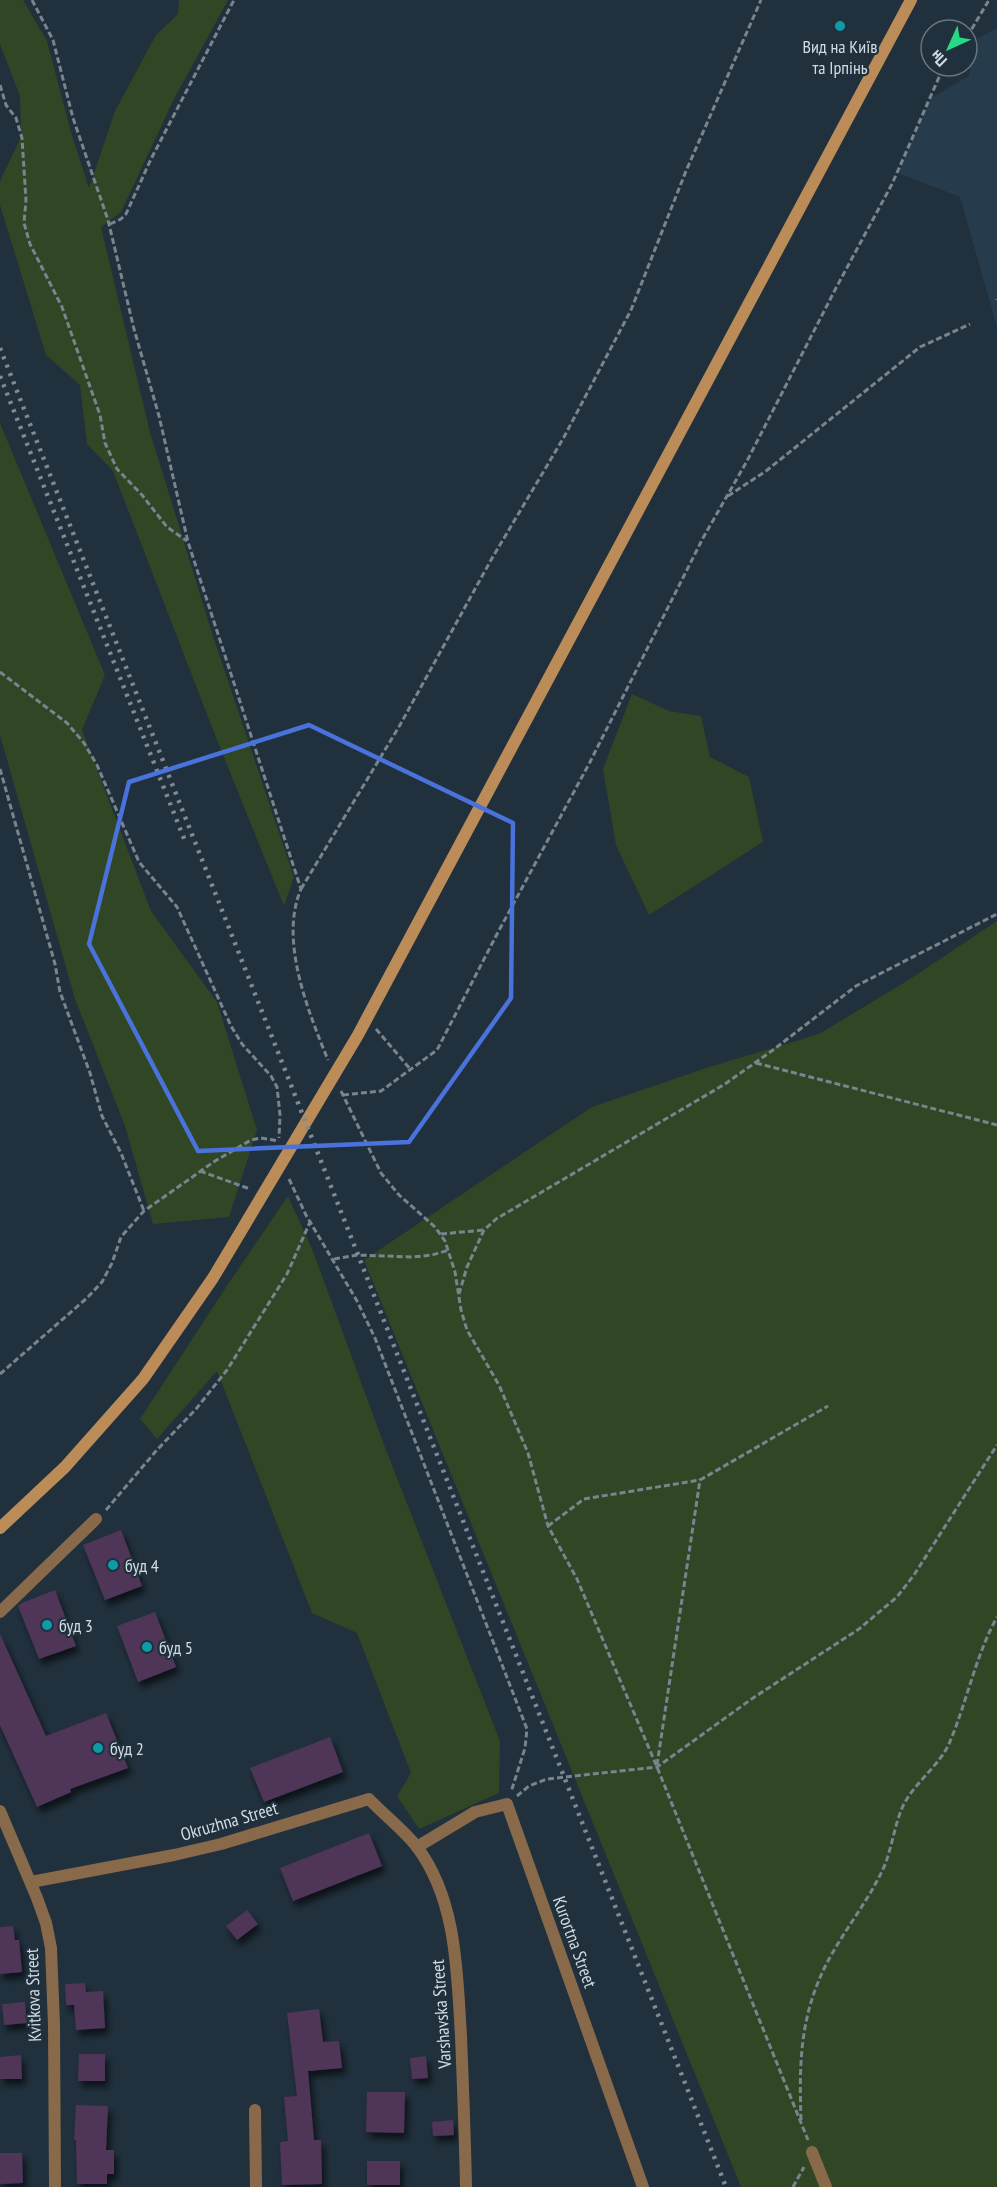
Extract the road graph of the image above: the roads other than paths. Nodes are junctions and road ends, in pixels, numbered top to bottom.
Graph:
1 (911, 0) edge
2 (96, 1519) road end
3 (0, 1528) edge
4 (0, 1612) edge
5 (0, 1811) edge
6 (417, 1847) junction
7 (31, 1882) junction
8 (255, 2110) dead end
9 (812, 2151) road end
10 (55, 2187) edge
11 (256, 2187) edge
12 (466, 2187) edge
13 (644, 2187) edge
14 (826, 2187) edge

1 - 3 main road
2 - 4 street
5 - 7 street, Kvitkova Street
6 - 7 street, Okruzhna Street
6 - 12 street, Varshavska Street
6 - 13 street, Kurortna Street
7 - 10 street, Kvitkova Street
8 - 11 street
9 - 14 street

